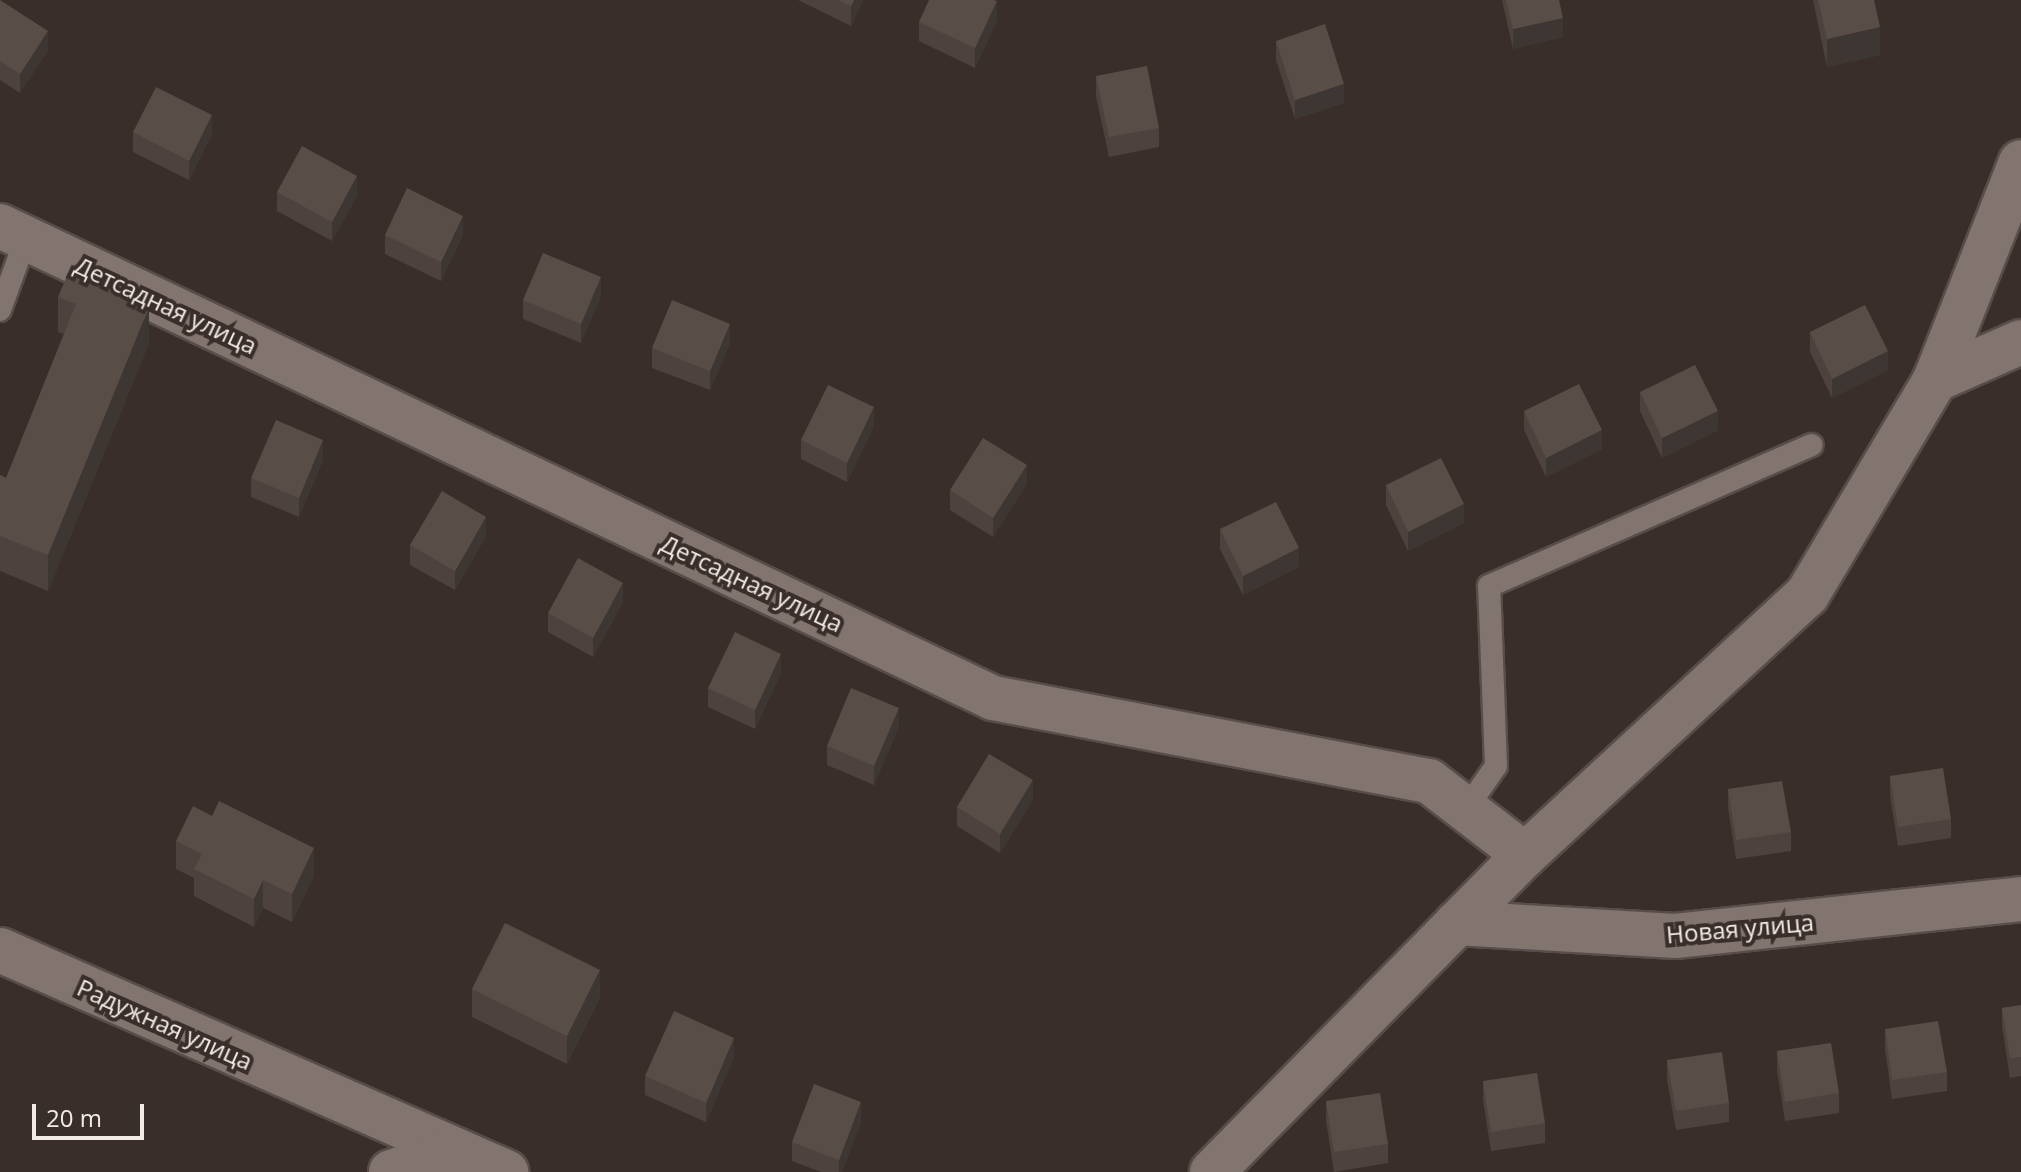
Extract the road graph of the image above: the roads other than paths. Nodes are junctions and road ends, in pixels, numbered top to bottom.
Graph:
1 (2021, 162) edge
2 (13, 232) edge
3 (0, 310) edge
4 (2021, 342) edge
5 (1935, 380) junction
6 (1812, 445) dead end
7 (1466, 809) junction
8 (1525, 855) junction
9 (2021, 899) edge
10 (1457, 923) junction
11 (0, 950) edge
12 (452, 1151) junction
13 (391, 1172) edge
14 (506, 1172) edge
15 (1212, 1172) edge

1 - 5 street
2 - 3 lane
2 - 7 street, Детсадная улица
4 - 5 street
5 - 8 street
6 - 7 lane
7 - 8 street, Детсадная улица
8 - 10 street
9 - 10 street, Новая улица
10 - 15 street
11 - 12 street, Радужная улица
12 - 13 street
12 - 14 street, Радужная улица

